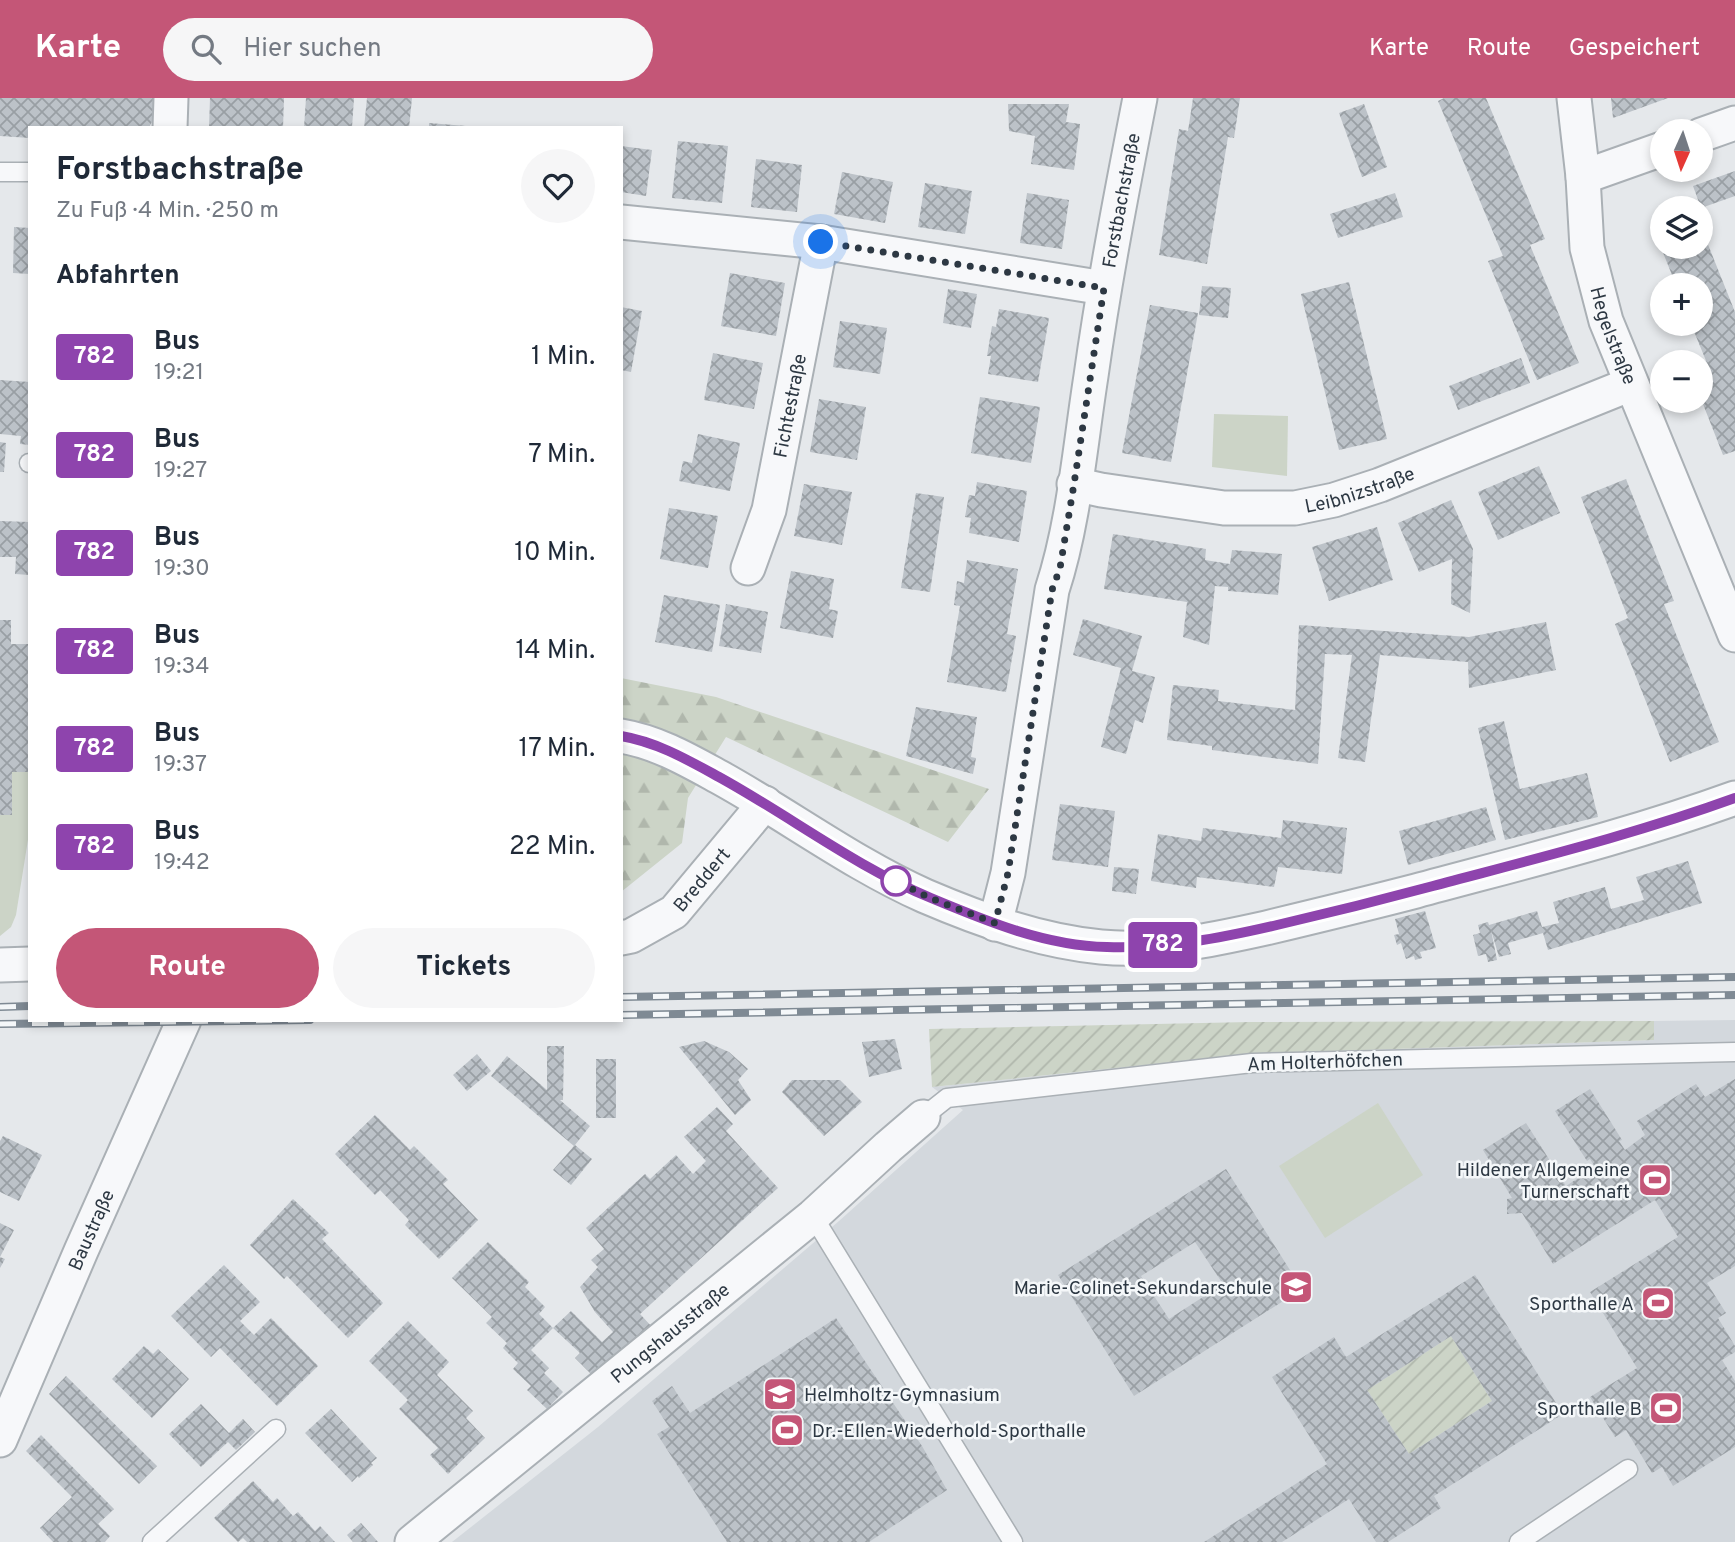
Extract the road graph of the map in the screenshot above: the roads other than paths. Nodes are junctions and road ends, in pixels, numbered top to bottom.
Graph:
1 (171, 98) edge
2 (1140, 98) edge
3 (1574, 98) edge
4 (1735, 123) edge
5 (170, 126) edge
6 (1713, 131) edge
7 (1650, 153) edge
8 (0, 172) edge
9 (28, 172) edge
10 (1583, 177) junction
11 (623, 222) edge
12 (821, 242) junction
13 (1104, 288) junction
14 (1631, 384) junction
15 (1074, 484) junction
16 (748, 568) dead end
17 (1733, 624) edge
18 (623, 736) edge
19 (1735, 798) edge
20 (765, 803) junction
21 (995, 923) junction
22 (623, 938) edge
23 (28, 964) edge
24 (0, 965) edge
25 (183, 1022) edge
26 (1735, 1052) edge
27 (923, 1117) joint
28 (813, 1216) junction
29 (276, 1429) dead end
30 (0, 1440) edge
31 (1628, 1469) dead end
32 (152, 1542) edge
33 (412, 1542) edge
34 (1013, 1542) edge
35 (1519, 1542) edge

1 - 5 street
2 - 13 street, Forstbachstraße
3 - 10 street, Hegelstraße
4 - 6 street
7 - 10 street
8 - 9 lane
10 - 14 street, Hegelstraße
11 - 12 street
12 - 13 street
12 - 16 street, Fichtestraße
13 - 15 street, Forstbachstraße
14 - 15 street, Leibnizstraße
14 - 17 street, Hegelstraße
15 - 21 street, Forstbachstraße
18 - 20 street
19 - 21 street
20 - 21 street
20 - 22 street, Breddert
23 - 24 street
25 - 30 street, Baustraße
26 - 27 lane, Am Holterhöfchen
27 - 28 street, Pungshausstraße
28 - 33 street, Pungshausstraße
28 - 34 lane
29 - 32 lane
31 - 35 lane

